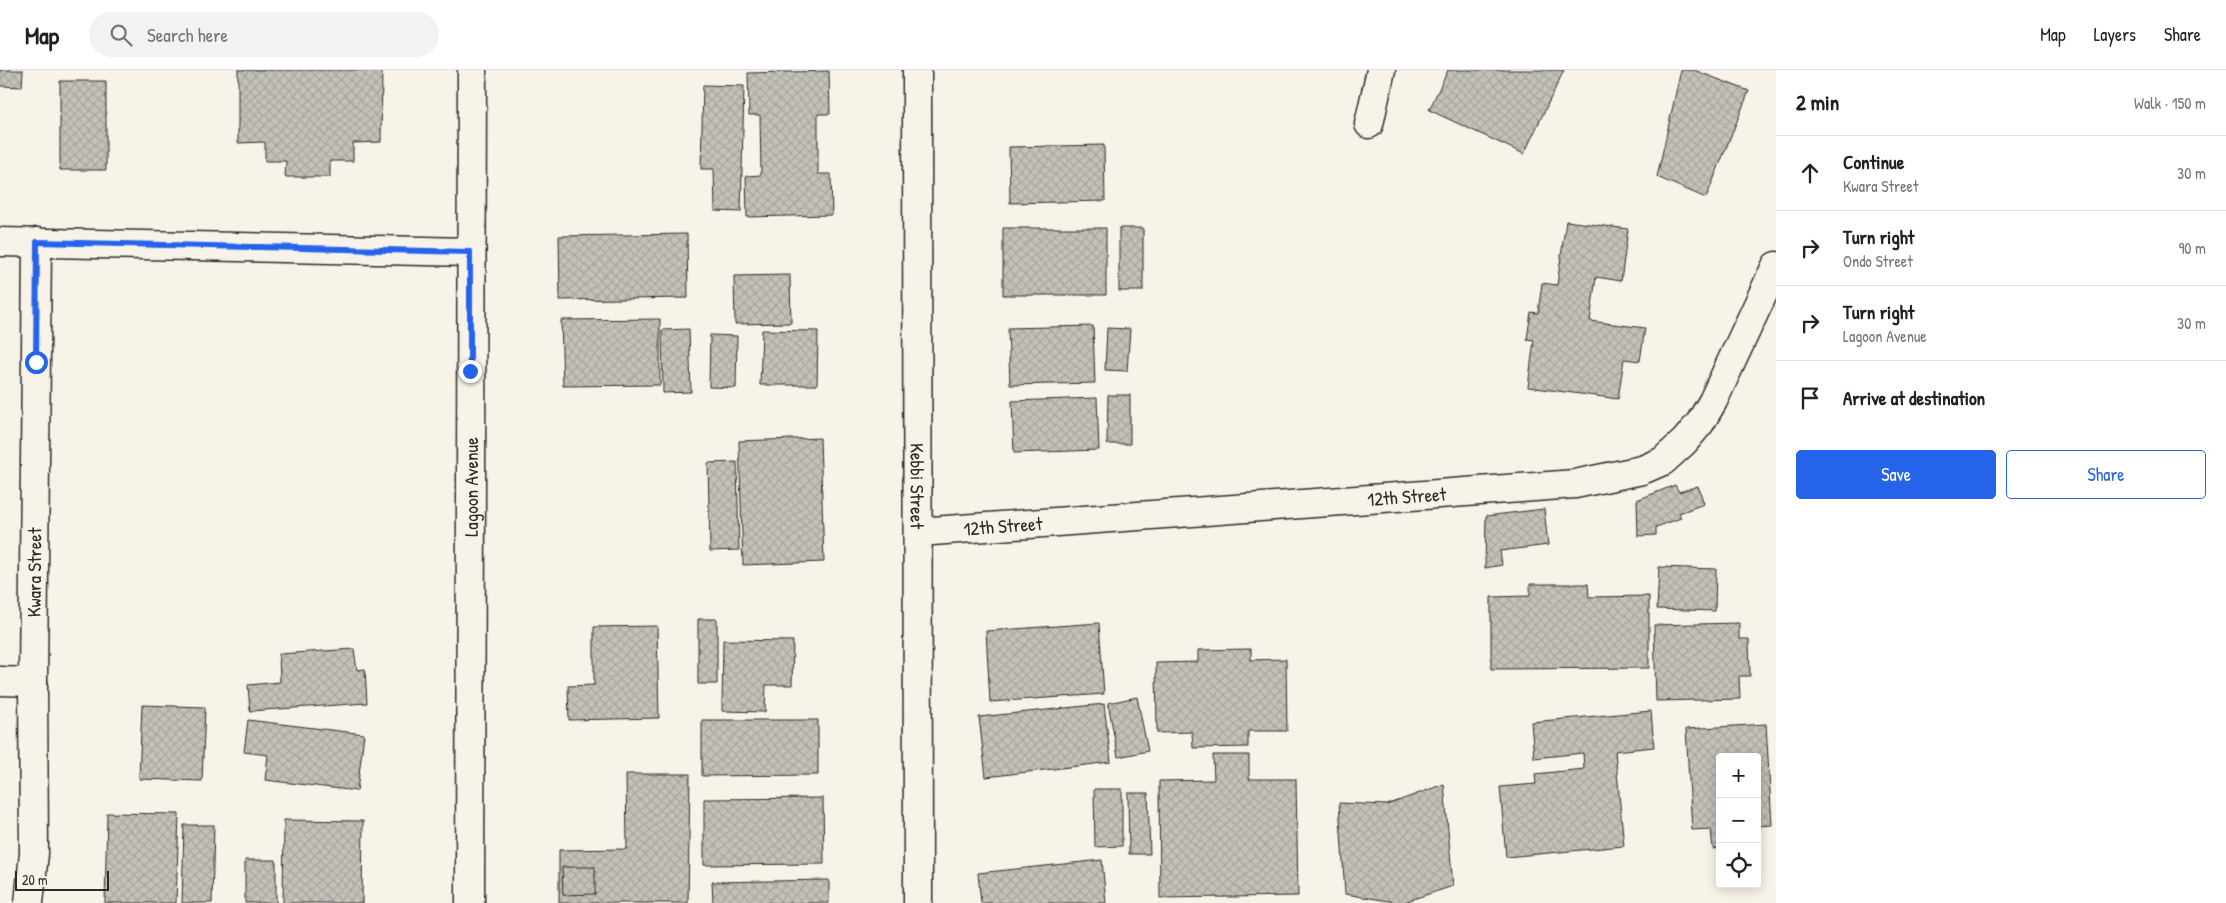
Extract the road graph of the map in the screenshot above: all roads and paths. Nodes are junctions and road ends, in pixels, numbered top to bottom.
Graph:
1 (472, 70) edge
2 (917, 70) edge
3 (1381, 70) edge
4 (1369, 124) dead end
5 (0, 242) edge
6 (37, 242) junction
7 (470, 252) junction
8 (1776, 266) edge
9 (919, 532) junction
10 (0, 681) edge
11 (33, 682) junction
12 (29, 903) edge
13 (470, 903) edge
14 (918, 903) edge

1 - 7 street, Lagoon Avenue
2 - 9 street, Kebbi Street
3 - 4 street
5 - 6 street
6 - 7 street
6 - 11 street, Kwara Street
7 - 13 street, Lagoon Avenue
8 - 9 street, 12th Street
9 - 14 street, Kebbi Street
10 - 11 street
11 - 12 street, Kwara Street

